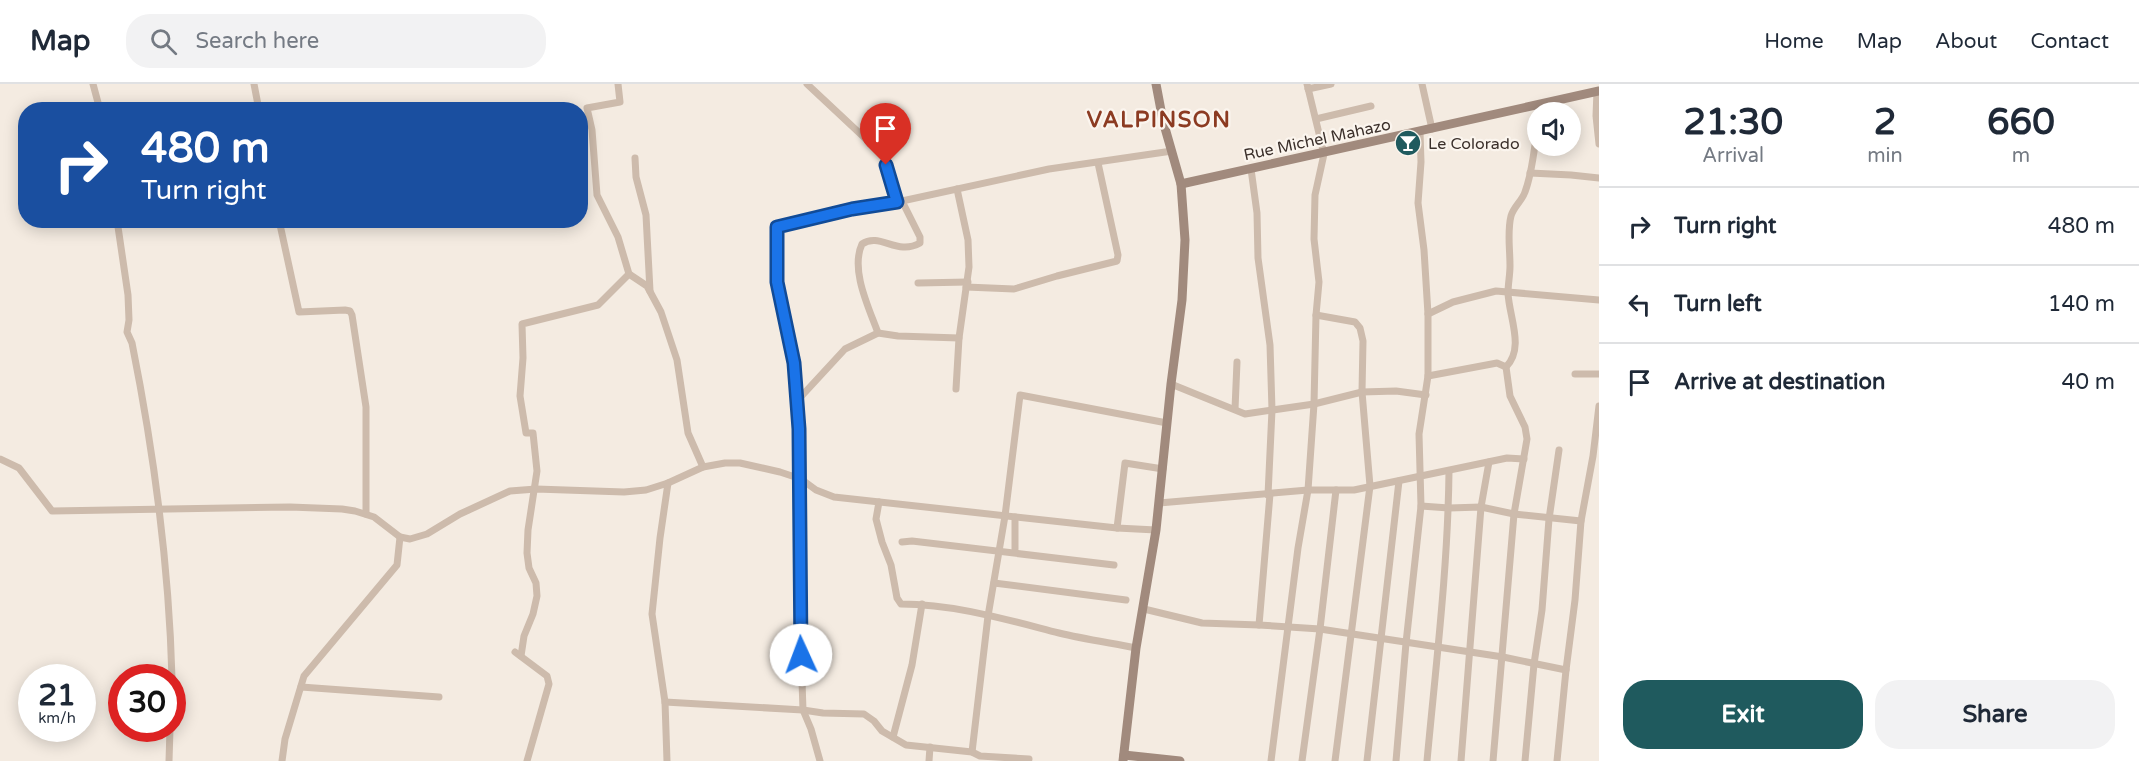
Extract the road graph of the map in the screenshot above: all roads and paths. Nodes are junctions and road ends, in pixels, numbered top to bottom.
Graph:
1 (93, 84) edge
2 (254, 84) edge
3 (618, 84) edge
4 (807, 84) edge
5 (1156, 84) edge
6 (1331, 84) edge
7 (1422, 84) edge
8 (1308, 87) edge
9 (1598, 91) edge
10 (98, 102) edge
11 (257, 102) edge
12 (1560, 102) edge
13 (1371, 106) dead end
14 (588, 108) edge
15 (1527, 111) edge
16 (588, 112) edge
17 (1316, 119) junction
18 (1432, 129) junction
19 (1420, 132) junction
20 (1599, 144) edge
21 (1172, 151) junction
22 (1324, 154) junction
23 (1533, 156) edge
24 (635, 158) dead end
25 (1098, 163) junction
26 (1251, 169) junction
27 (1530, 173) junction
28 (1599, 178) edge
29 (1180, 184) junction
30 (957, 189) junction
31 (899, 201) junction
32 (118, 228) edge
33 (281, 228) edge
34 (629, 274) junction
35 (918, 283) dead end
36 (967, 285) junction
37 (651, 291) junction
38 (1508, 292) junction
39 (1599, 300) edge
40 (1428, 314) junction
41 (1316, 315) junction
42 (878, 333) junction
43 (959, 338) junction
44 (1238, 362) dead end
45 (1506, 367) junction
46 (1575, 374) dead end
47 (1599, 374) edge
48 (1428, 376) junction
49 (1171, 384) junction
50 (956, 389) dead end
51 (1362, 392) junction
52 (1426, 395) junction
53 (797, 401) junction
54 (1314, 404) junction
55 (1599, 406) edge
56 (1235, 409) junction
57 (1272, 410) junction
58 (1167, 423) junction
59 (1558, 450) dead end
60 (0, 459) edge
61 (1524, 459) junction
62 (1488, 462) junction
63 (703, 467) junction
64 (1163, 469) junction
65 (1449, 471) junction
66 (1421, 477) junction
67 (801, 479) junction
68 (1399, 481) junction
69 (668, 483) junction
70 (1370, 486) junction
71 (536, 489) junction
72 (1308, 490) junction
73 (1336, 490) junction
74 (1269, 494) junction
75 (879, 502) junction
76 (1159, 503) junction
77 (1421, 506) junction
78 (1481, 507) junction
79 (1449, 508) junction
80 (158, 509) junction
81 (366, 514) junction
82 (1514, 514) junction
83 (1005, 516) junction
84 (1015, 517) junction
85 (1549, 519) junction
86 (1581, 521) junction
87 (1117, 528) junction
88 (1156, 530) junction
89 (400, 537) junction
90 (902, 542) dead end
91 (1015, 549) dead end
92 (999, 552) junction
93 (1114, 565) dead end
94 (994, 583) junction
95 (1126, 600) dead end
96 (922, 604) junction
97 (1144, 609) junction
98 (988, 616) junction
99 (1259, 626) junction
100 (1289, 627) junction
101 (1320, 629) junction
102 (1351, 634) junction
103 (1381, 639) junction
104 (1406, 643) junction
105 (1136, 648) junction
106 (1438, 648) junction
107 (1468, 652) junction
108 (1503, 657) junction
109 (172, 664) edge
110 (1534, 664) junction
111 (1566, 670) junction
112 (301, 687) junction
113 (439, 697) dead end
114 (665, 702) junction
115 (803, 710) junction
116 (893, 737) junction
117 (170, 742) edge
118 (930, 747) junction
119 (972, 752) junction
120 (980, 758) edge
121 (1124, 758) edge
122 (1029, 759) dead end
123 (169, 761) edge
124 (282, 761) edge
125 (527, 761) edge
126 (667, 761) edge
127 (820, 761) edge
128 (929, 761) edge
129 (1180, 761) edge
130 (1271, 761) edge
131 (1302, 761) edge
132 (1335, 761) edge
133 (1366, 761) edge
134 (1396, 761) edge
135 (1427, 761) edge
136 (1461, 761) edge
137 (1493, 761) edge
138 (1526, 761) edge
139 (1557, 761) edge

1 - 10 street
2 - 11 street
3 - 14 street
4 - 31 street
5 - 21 main road
6 - 8 street
7 - 18 street
8 - 17 street
9 - 12 main road, Rue Michel Mahazo
9 - 20 street
13 - 17 street
15 - 18 main road, Rue Michel Mahazo
16 - 34 street
17 - 22 street
18 - 19 main road, Rue Michel Mahazo
19 - 22 main road, Rue Michel Mahazo
19 - 40 street
21 - 25 street
21 - 29 main road
22 - 26 main road, Rue Michel Mahazo
22 - 41 street
23 - 27 street
24 - 37 street
25 - 30 street
25 - 36 street
26 - 29 main road, Rue Michel Mahazo
26 - 57 street
27 - 28 street
27 - 38 street
29 - 49 main road
30 - 31 street
30 - 36 street
31 - 42 street
31 - 53 street
32 - 80 street
33 - 81 street
34 - 37 street
34 - 71 street
35 - 36 street
36 - 43 street
37 - 63 street
38 - 39 street
38 - 40 street
38 - 45 street
40 - 48 street
41 - 51 street
41 - 54 street
42 - 43 street
42 - 53 street
43 - 50 street
44 - 56 street
45 - 48 street
45 - 61 street
46 - 47 street
48 - 52 street
49 - 56 street
49 - 58 main road
51 - 52 street
51 - 54 street
51 - 70 street
52 - 66 street
53 - 67 street
54 - 57 street
54 - 72 street
55 - 86 street
56 - 57 street
57 - 74 street
58 - 64 main road
58 - 83 street
59 - 85 street
60 - 80 street
61 - 62 street
61 - 82 street
62 - 65 street
62 - 78 street
63 - 67 street
63 - 69 street
64 - 76 main road
64 - 87 street
65 - 66 street
65 - 79 street
66 - 68 street
66 - 77 street
67 - 75 street
67 - 115 street
68 - 70 street
68 - 103 street
69 - 71 street
69 - 114 street
70 - 73 street
70 - 102 street
71 - 89 street
71 - 125 street
72 - 73 street
72 - 74 street
72 - 100 street
73 - 101 street
74 - 76 street
74 - 99 street
75 - 83 street
75 - 96 street
76 - 88 main road
77 - 79 street
77 - 104 street
78 - 79 street
78 - 82 street
78 - 107 street
79 - 106 street
80 - 81 street
80 - 109 street
81 - 89 street
82 - 85 street
82 - 108 street
83 - 84 street
83 - 92 street
84 - 87 street
84 - 91 street
85 - 86 street
85 - 110 street
86 - 111 street
87 - 88 street
88 - 97 main road
89 - 112 street
90 - 92 street
92 - 93 street
92 - 94 street
94 - 95 street
94 - 98 street
96 - 98 street
96 - 116 street
97 - 99 street
97 - 105 main road
98 - 105 street
98 - 119 street
99 - 100 street
100 - 101 street
100 - 130 street
101 - 102 street
101 - 131 street
102 - 103 street
102 - 132 street
103 - 104 street
103 - 133 street
104 - 106 street
104 - 134 street
105 - 121 main road
106 - 107 street
106 - 135 street
107 - 108 street
107 - 136 street
108 - 110 street
108 - 137 street
110 - 111 street
110 - 138 street
111 - 139 street
112 - 113 street
112 - 124 street
114 - 115 street
114 - 126 street
115 - 116 street
115 - 127 street
116 - 118 street
117 - 123 street
118 - 119 street
118 - 128 street
119 - 120 street
120 - 122 street
121 - 129 main road

